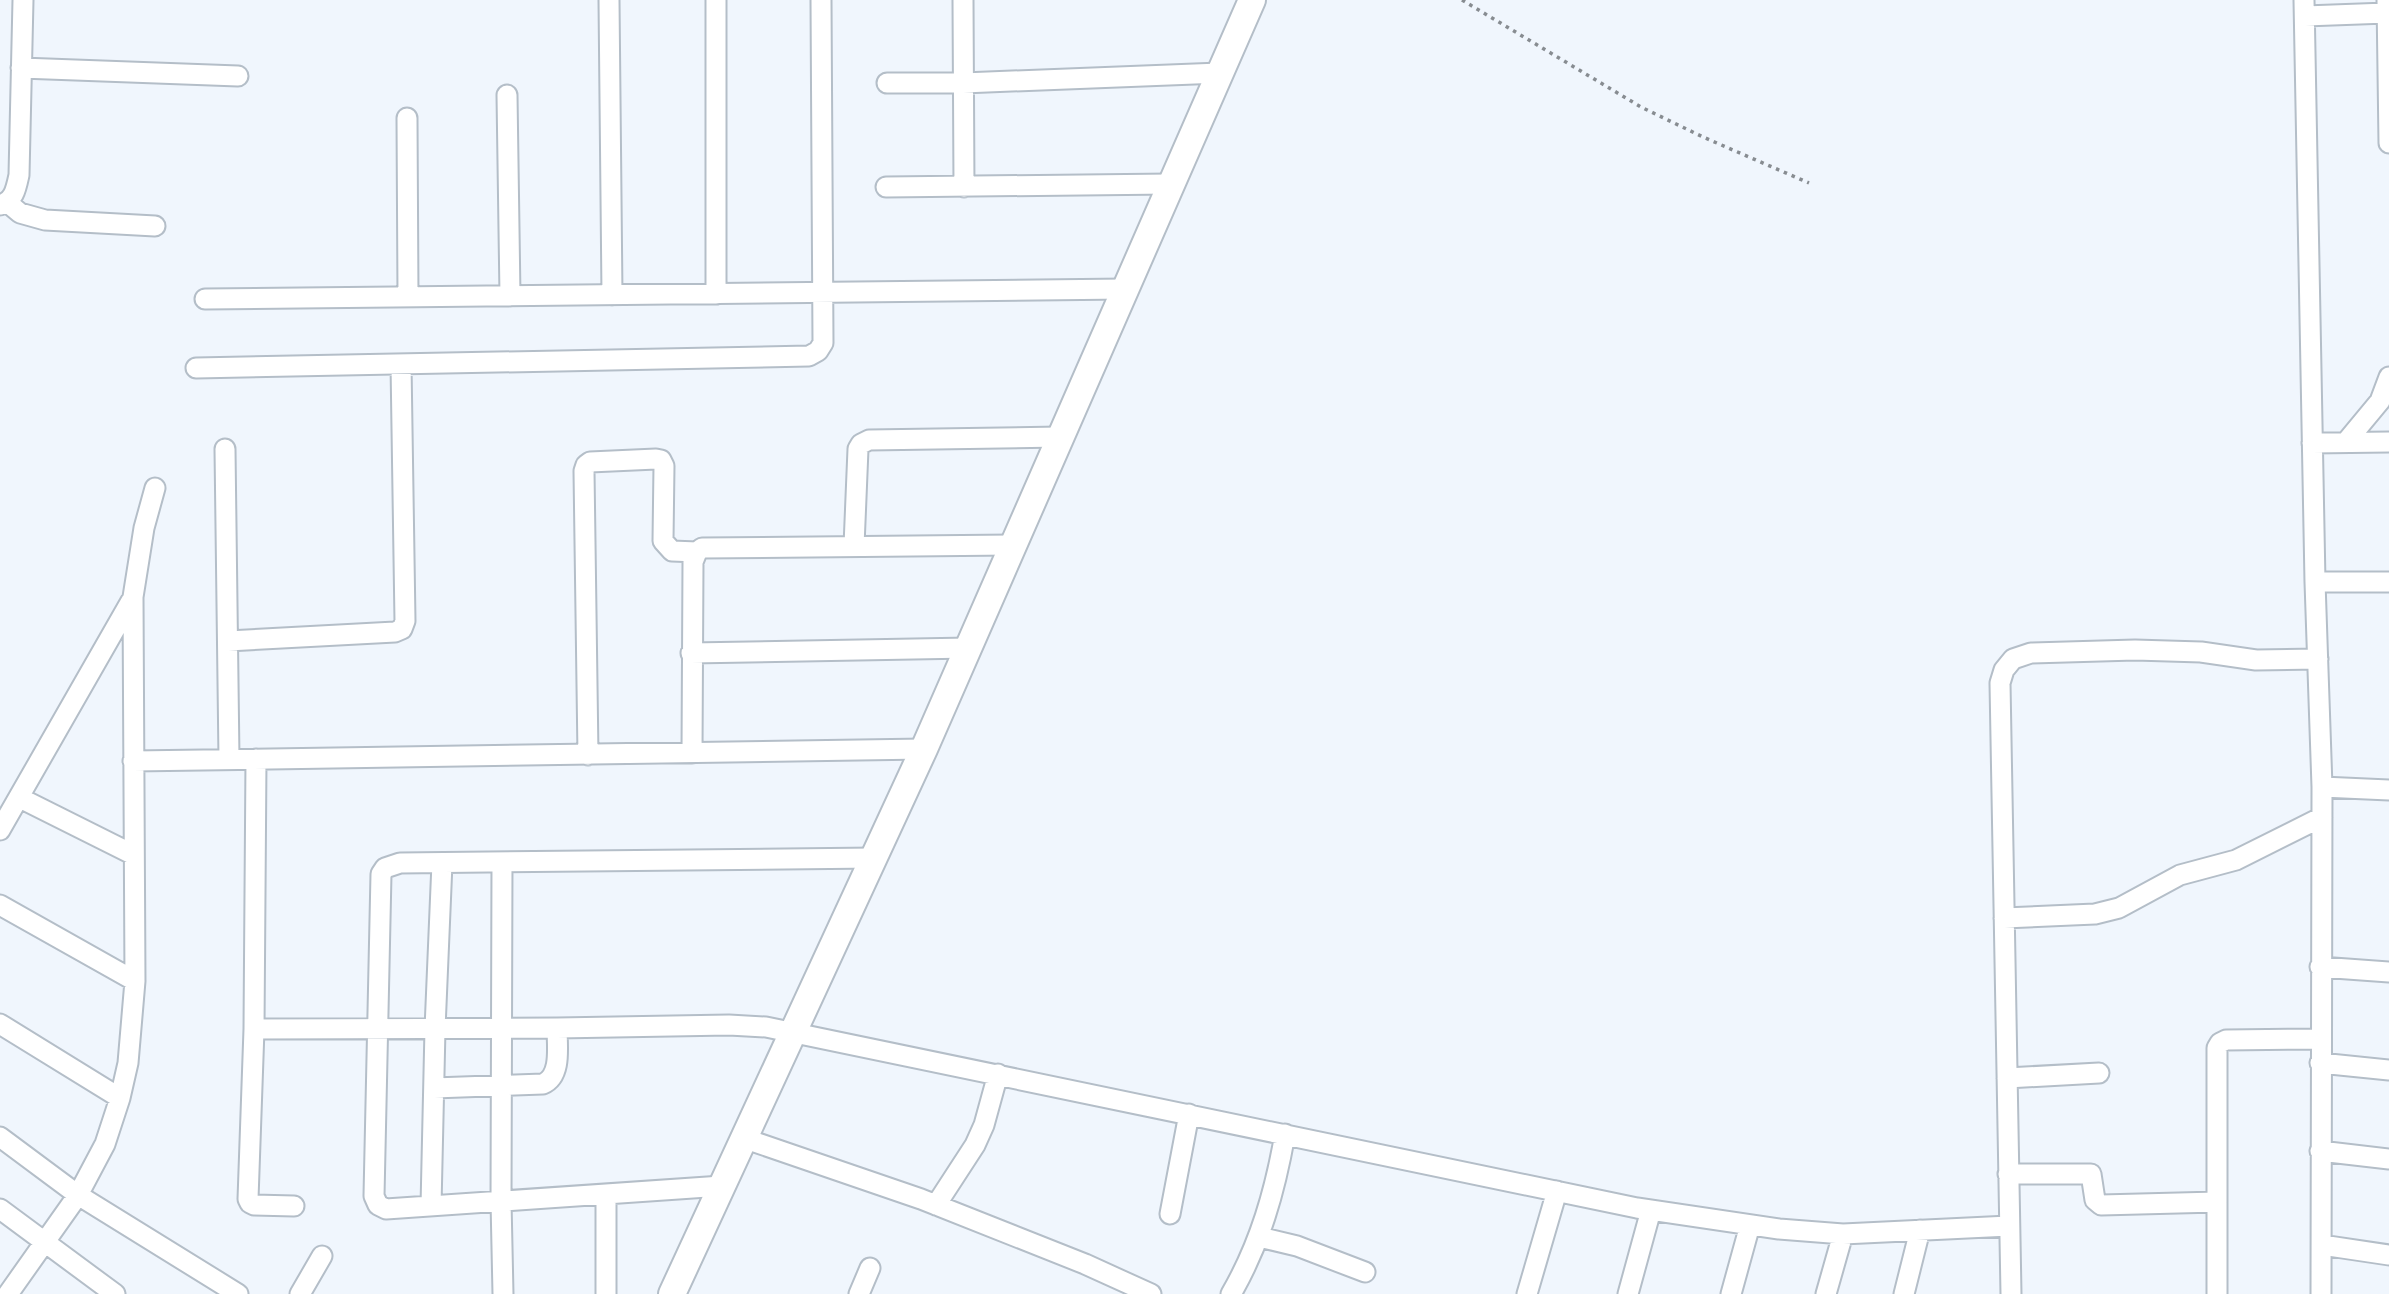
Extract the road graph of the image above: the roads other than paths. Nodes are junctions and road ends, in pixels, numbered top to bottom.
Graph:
1 (23, 0) edge
2 (609, 0) edge
3 (716, 0) edge
4 (821, 0) edge
5 (963, 0) edge
6 (1252, 0) edge
7 (2387, 6) edge
8 (2305, 8) edge
9 (21, 68) junction
10 (1220, 73) junction
11 (238, 76) dead end
12 (887, 83) dead end
13 (963, 83) junction
14 (507, 95) dead end
15 (407, 118) dead end
16 (2389, 143) edge
17 (1170, 184) junction
18 (886, 187) dead end
19 (964, 187) junction
20 (4, 204) edge
21 (155, 226) dead end
22 (1125, 289) junction
23 (824, 292) junction
24 (716, 293) junction
25 (612, 295) junction
26 (510, 296) junction
27 (408, 297) junction
28 (205, 299) dead end
29 (401, 364) junction
30 (196, 368) dead end
31 (2389, 377) edge
32 (1060, 437) junction
33 (2346, 442) junction
34 (2389, 442) edge
35 (2312, 443) junction
36 (225, 450) dead end
37 (155, 488) dead end
38 (1012, 545) junction
39 (855, 546) junction
40 (696, 552) junction
41 (2315, 582) junction
42 (2389, 582) edge
43 (133, 597) junction
44 (228, 640) junction
45 (968, 648) junction
46 (691, 653) junction
47 (2318, 659) junction
48 (924, 749) junction
49 (692, 753) junction
50 (588, 755) junction
51 (256, 759) junction
52 (229, 760) junction
53 (133, 761) junction
54 (2322, 787) junction
55 (2389, 790) edge
56 (20, 798) junction
57 (2322, 817) junction
58 (0, 830) edge
59 (134, 855) junction
60 (875, 858) junction
61 (502, 862) junction
62 (442, 863) junction
63 (0, 905) edge
64 (2004, 918) junction
65 (2320, 967) junction
66 (2389, 972) edge
67 (135, 981) junction
68 (0, 1024) edge
69 (435, 1028) junction
70 (502, 1028) junction
71 (557, 1028) junction
72 (254, 1029) junction
73 (377, 1029) junction
74 (795, 1031) junction
75 (2320, 1039) junction
76 (2320, 1063) junction
77 (2389, 1070) edge
78 (2099, 1073) dead end
79 (998, 1074) junction
80 (2007, 1078) junction
81 (501, 1086) junction
82 (434, 1088) junction
83 (120, 1098) junction
84 (1189, 1114) junction
85 (1285, 1134) junction
86 (0, 1137) edge
87 (746, 1139) junction
88 (2320, 1152) junction
89 (2389, 1159) edge
90 (2008, 1174) junction
91 (722, 1186) junction
92 (1557, 1191) junction
93 (606, 1194) junction
94 (78, 1195) junction
95 (501, 1201) junction
96 (2217, 1202) junction
97 (936, 1205) junction
98 (294, 1206) dead end
99 (431, 1206) junction
100 (0, 1209) edge
101 (1651, 1210) junction
102 (1170, 1214) dead end
103 (1750, 1225) junction
104 (2009, 1226) junction
105 (1920, 1230) junction
106 (1843, 1234) junction
107 (1259, 1237) junction
108 (44, 1243) junction
109 (2322, 1245) junction
110 (2389, 1255) edge
111 (322, 1256) dead end
112 (870, 1268) dead end
113 (1365, 1272) dead end
114 (8, 1294) edge
115 (115, 1294) edge
116 (238, 1294) edge
117 (300, 1294) edge
118 (503, 1294) edge
119 (606, 1294) edge
120 (672, 1294) edge
121 (859, 1294) edge
122 (1151, 1294) edge
123 (1231, 1294) edge
124 (1527, 1294) edge
125 (1628, 1294) edge
126 (1731, 1294) edge
127 (1826, 1294) edge
128 (1904, 1294) edge
129 (2011, 1294) edge
130 (2217, 1294) edge
131 (2320, 1294) edge

1 - 9 street
2 - 25 street
3 - 24 street
4 - 23 street
5 - 13 street
6 - 10 street
7 - 8 street
7 - 16 street
8 - 35 street
9 - 11 street
9 - 20 street
10 - 13 street
10 - 17 street
12 - 13 street
13 - 19 street
14 - 26 street
15 - 27 street
17 - 19 street
17 - 22 street
18 - 19 street
20 - 21 street
22 - 23 street
22 - 32 street
23 - 24 street
23 - 29 street
24 - 25 street
25 - 26 street
26 - 27 street
27 - 28 street
29 - 30 street
29 - 44 street
31 - 33 street
32 - 38 street
32 - 39 street
33 - 34 street
33 - 35 street
35 - 41 street
36 - 44 street
37 - 43 street
38 - 39 street
38 - 45 street
39 - 40 street
40 - 46 street
40 - 50 street
41 - 42 street
41 - 47 street
43 - 53 street
43 - 56 street
44 - 52 street
45 - 46 street
45 - 48 street
46 - 49 street
47 - 54 street
47 - 64 street
48 - 49 street
48 - 60 street
49 - 50 street
50 - 51 street
51 - 52 street
51 - 72 street
52 - 53 street
53 - 59 street
54 - 55 street
54 - 57 street
56 - 58 street
56 - 59 street
57 - 64 street
57 - 65 street
59 - 67 street
60 - 61 street
60 - 74 street
61 - 62 street
61 - 70 street
62 - 69 street
62 - 73 street
63 - 67 street
64 - 80 street
65 - 66 street
65 - 75 street
67 - 83 street
68 - 83 street
69 - 70 street
69 - 73 street
69 - 82 street
70 - 71 street
70 - 81 street
71 - 74 street
71 - 81 street
72 - 73 street
72 - 98 street
73 - 99 street
74 - 79 street
74 - 87 street
75 - 76 street
75 - 96 street
76 - 77 street
76 - 88 street
78 - 80 street
79 - 84 street
79 - 97 street
80 - 90 street
81 - 82 street
81 - 95 street
82 - 99 street
83 - 94 street
84 - 85 street
84 - 102 street
85 - 92 street
85 - 107 street
86 - 94 street
87 - 91 street
87 - 97 street
88 - 89 street
88 - 109 street
90 - 96 street
90 - 104 street
91 - 93 street
91 - 120 street
92 - 101 street
92 - 124 street
93 - 95 street
93 - 119 street
94 - 108 street
94 - 116 street
95 - 99 street
95 - 118 street
96 - 130 street
97 - 122 street
100 - 108 street
101 - 103 street
101 - 125 street
103 - 106 street
103 - 126 street
104 - 105 street
104 - 129 street
105 - 106 street
105 - 128 street
106 - 127 street
107 - 113 street
107 - 123 street
108 - 114 street
108 - 115 street
109 - 110 street
109 - 131 street
111 - 117 street
112 - 121 street

